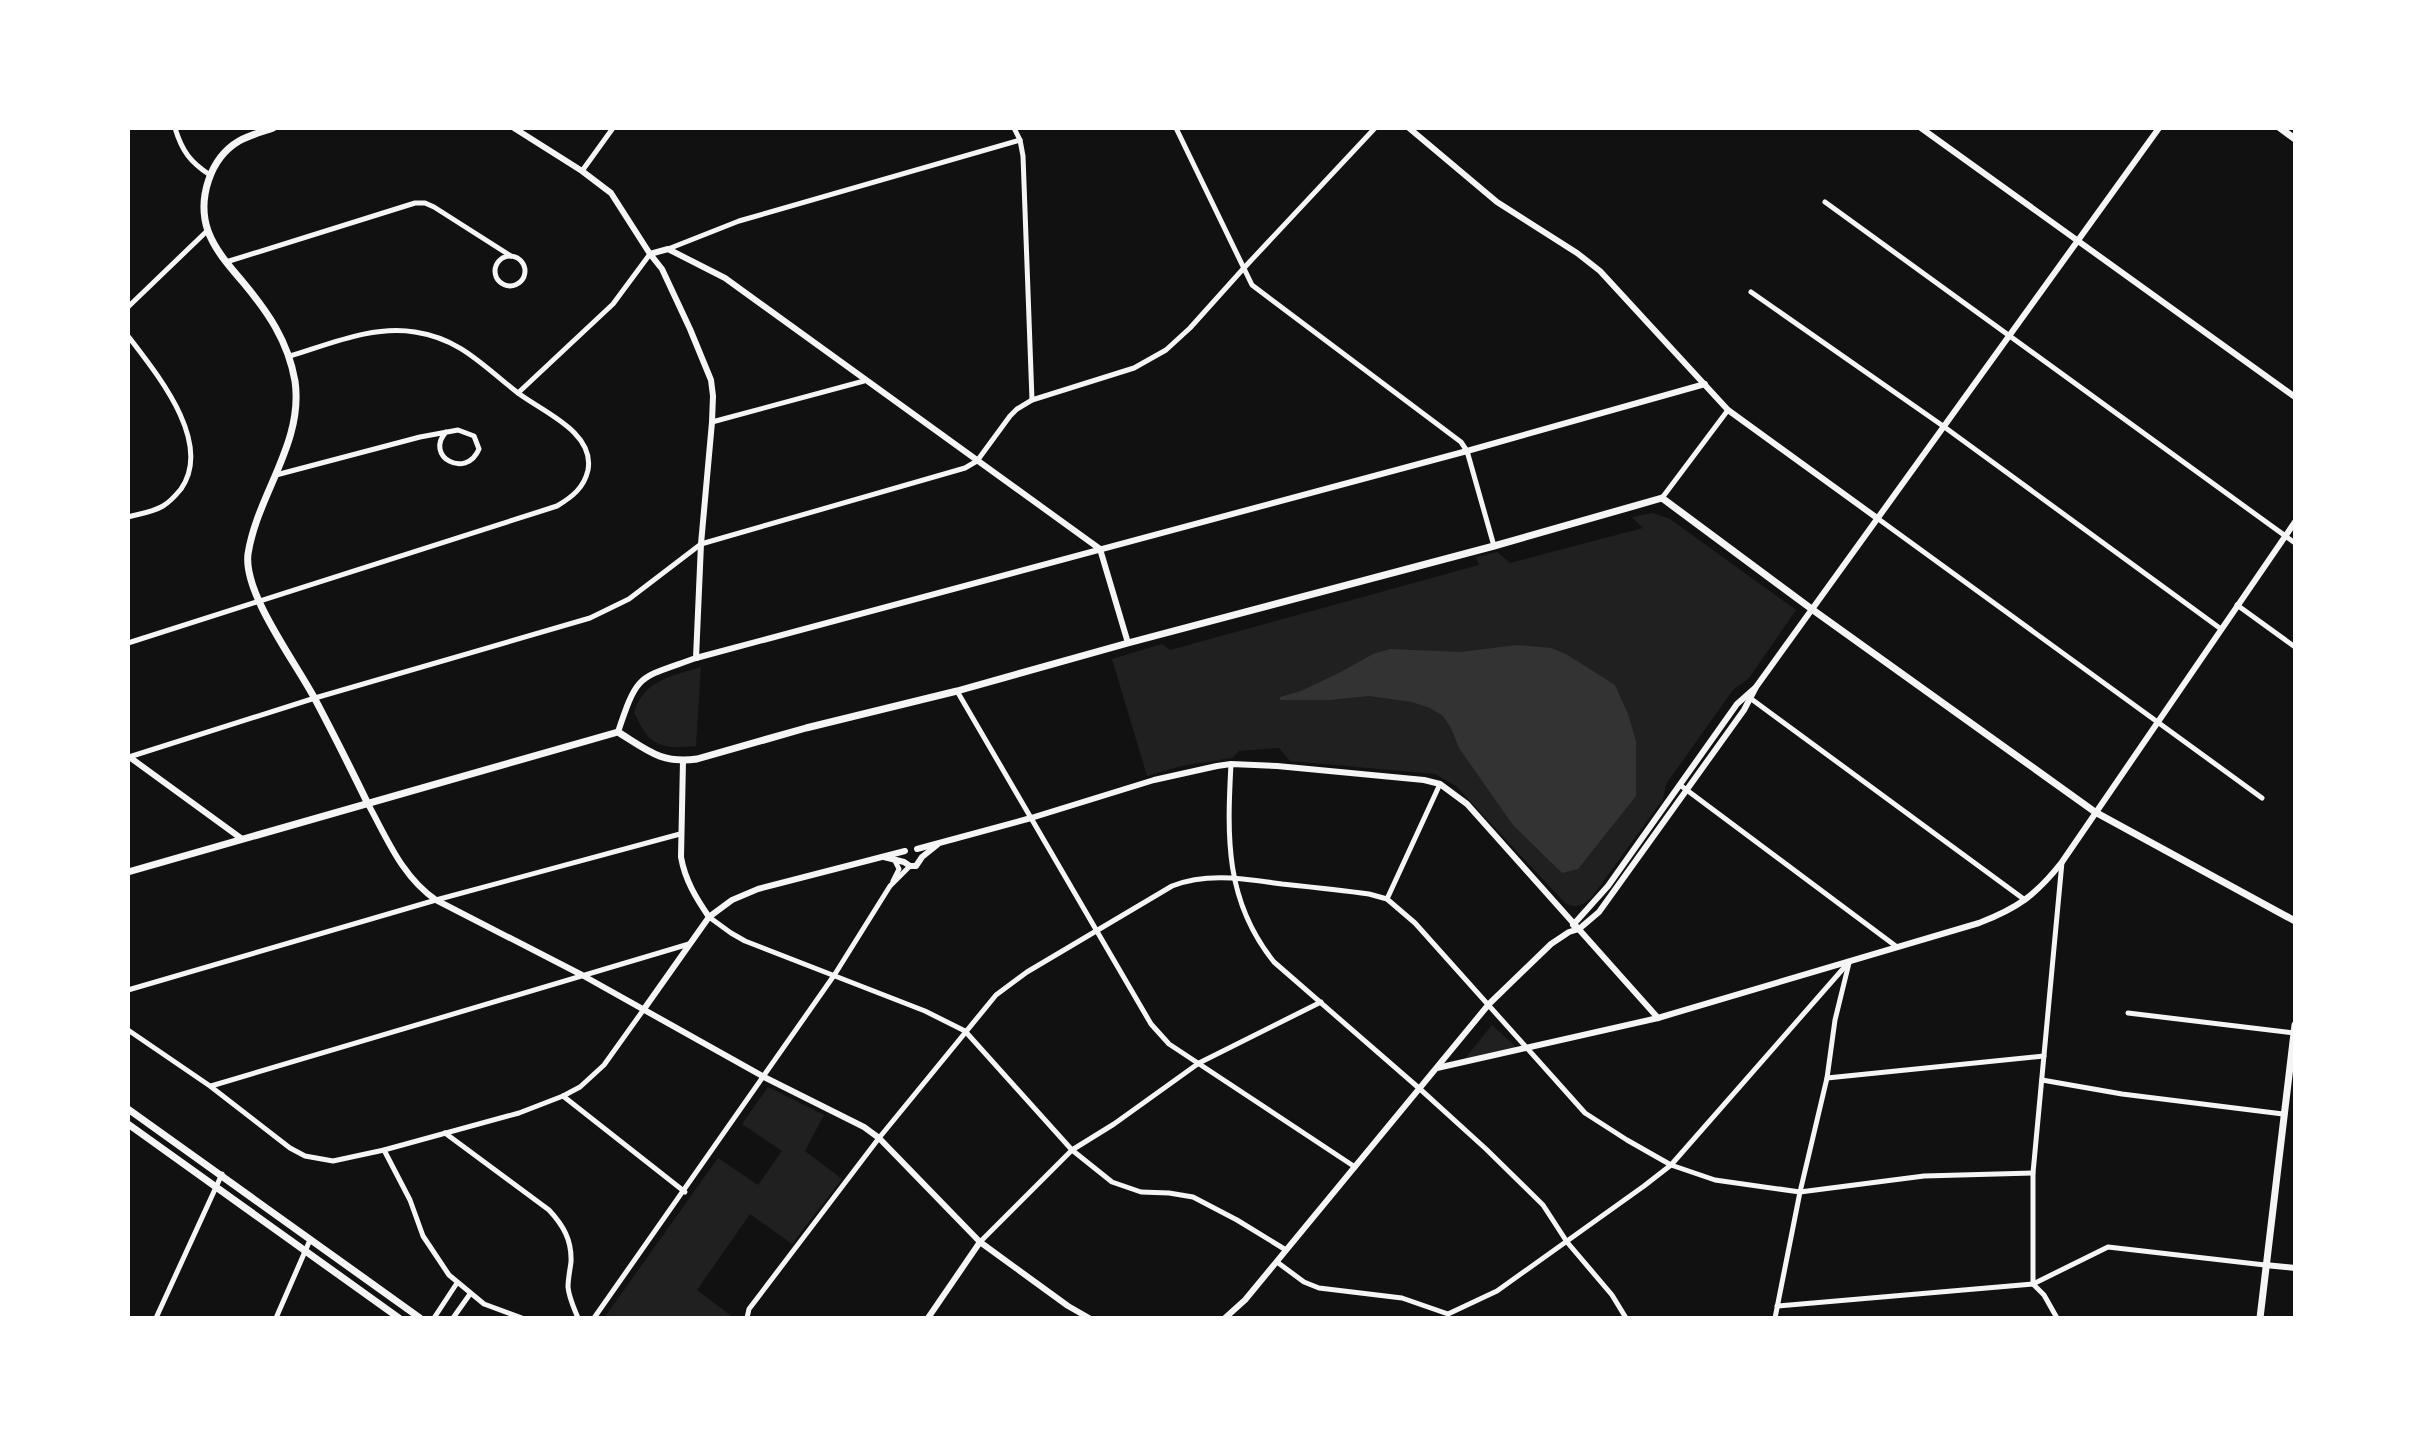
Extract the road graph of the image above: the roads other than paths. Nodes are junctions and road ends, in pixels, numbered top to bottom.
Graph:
1 (175, 128) edge
2 (273, 128) edge
3 (514, 128) edge
4 (613, 128) edge
5 (1014, 128) edge
6 (1176, 128) edge
7 (1375, 128) edge
8 (1409, 128) edge
9 (1921, 128) edge
10 (2159, 128) edge
11 (2280, 128) edge
12 (2295, 139) edge
13 (1020, 140) junction
14 (582, 171) junction
15 (210, 175) junction
16 (1825, 202) dead end
17 (208, 230) junction
18 (2077, 240) junction
19 (668, 249) junction
20 (650, 254) junction
21 (511, 256) junction
22 (226, 262) junction
23 (1243, 269) junction
24 (1751, 292) dead end
25 (128, 307) edge
26 (2009, 335) junction
27 (128, 336) edge
28 (290, 356) junction
29 (864, 381) junction
30 (1705, 384) junction
31 (518, 393) junction
32 (2295, 397) edge
33 (1032, 400) junction
34 (1728, 410) junction
35 (712, 422) junction
36 (1943, 426) junction
37 (446, 432) junction
38 (1467, 451) junction
39 (977, 461) junction
40 (276, 475) junction
41 (1662, 498) junction
42 (128, 517) edge
43 (1877, 518) junction
44 (2295, 522) edge
45 (2285, 536) junction
46 (2295, 543) edge
47 (701, 544) junction
48 (1494, 546) junction
49 (1100, 549) junction
50 (258, 600) junction
51 (2237, 605) junction
52 (1813, 610) junction
53 (2221, 629) junction
54 (128, 643) edge
55 (1128, 643) junction
56 (2295, 647) edge
57 (696, 658) junction
58 (957, 691) junction
59 (1748, 697) junction
60 (315, 698) junction
61 (2157, 723) junction
62 (618, 732) junction
63 (1706, 747) junction
64 (1714, 753) junction
65 (129, 757) edge
66 (683, 761) junction
67 (1231, 764) junction
68 (1440, 784) junction
69 (1680, 785) junction
70 (1687, 790) junction
71 (2262, 798) dead end
72 (368, 804) junction
73 (2095, 812) junction
74 (1031, 818) junction
75 (1647, 832) junction
76 (680, 834) junction
77 (1654, 836) junction
78 (242, 839) junction
79 (944, 841) junction
80 (917, 849) junction
81 (905, 851) junction
82 (882, 856) junction
83 (922, 857) junction
84 (894, 859) junction
85 (2062, 862) junction
86 (907, 864) junction
87 (128, 872) edge
88 (1234, 878) junction
89 (890, 886) junction
90 (1387, 899) junction
91 (436, 900) junction
92 (2026, 900) junction
93 (709, 917) junction
94 (2295, 921) edge
95 (1577, 926) junction
96 (1096, 932) junction
97 (689, 944) junction
98 (1898, 948) junction
99 (1850, 961) junction
100 (835, 974) junction
101 (582, 975) junction
102 (128, 990) edge
103 (1321, 1002) junction
104 (1489, 1004) junction
105 (644, 1009) junction
106 (2128, 1013) dead end
107 (1658, 1018) junction
108 (2295, 1025) edge
109 (128, 1030) edge
110 (965, 1031) junction
111 (2294, 1033) edge
112 (1528, 1046) junction
113 (2044, 1056) junction
114 (1199, 1063) junction
115 (1437, 1068) junction
116 (764, 1077) junction
117 (1827, 1078) junction
118 (2042, 1080) junction
119 (210, 1086) junction
120 (1420, 1089) junction
121 (563, 1096) junction
122 (128, 1109) edge
123 (2283, 1114) junction
124 (128, 1124) edge
125 (444, 1133) junction
126 (879, 1138) junction
127 (384, 1150) junction
128 (1072, 1150) junction
129 (1671, 1165) junction
130 (1356, 1167) junction
131 (2033, 1173) junction
132 (222, 1174) junction
133 (216, 1187) junction
134 (685, 1192) junction
135 (1800, 1192) junction
136 (310, 1240) junction
137 (980, 1242) junction
138 (1567, 1242) junction
139 (1286, 1250) junction
140 (306, 1252) junction
141 (1277, 1262) junction
142 (2265, 1265) junction
143 (2295, 1268) edge
144 (457, 1283) junction
145 (2033, 1284) junction
146 (470, 1294) junction
147 (1068, 1306) junction
148 (1777, 1306) junction
149 (406, 1308) junction
150 (1448, 1316) edge
151 (156, 1318) edge
152 (276, 1318) edge
153 (401, 1318) edge
154 (419, 1318) edge
155 (434, 1318) edge
156 (453, 1318) edge
157 (522, 1318) edge
158 (578, 1318) edge
159 (594, 1318) edge
160 (747, 1318) edge
161 (928, 1318) edge
162 (1080, 1318) edge
163 (1089, 1318) edge
164 (1225, 1318) edge
165 (1626, 1318) edge
166 (1775, 1318) edge
167 (2057, 1318) edge
168 (2260, 1318) edge

1 - 15 street
2 - 15 main road
3 - 14 street
4 - 14 street
5 - 13 street
6 - 23 street
7 - 23 street
8 - 30 street
9 - 18 street
10 - 18 street
11 - 12 main road
13 - 19 street
13 - 33 street
14 - 20 street
15 - 17 main road
16 - 26 street
17 - 22 main road
17 - 25 street
18 - 26 street
18 - 32 street
19 - 20 street
19 - 29 street
20 - 31 street
20 - 35 street
21 - 21 street
21 - 22 street
22 - 28 main road
23 - 33 street
23 - 38 street
24 - 36 street
26 - 36 street
26 - 45 street
27 - 42 street
28 - 31 street
28 - 40 main road
29 - 35 street
29 - 39 street
30 - 34 street
30 - 38 street
31 - 50 street
33 - 39 street
34 - 41 street
34 - 43 street
35 - 47 street
36 - 43 street
36 - 53 street
37 - 37 street
37 - 40 street
38 - 48 street
38 - 49 street
39 - 47 street
39 - 49 street
40 - 50 main road
41 - 48 main road
41 - 52 main road
43 - 52 street
43 - 61 street
44 - 45 street
45 - 46 street
45 - 51 street
47 - 57 street
47 - 60 street
48 - 55 main road
49 - 55 street
49 - 57 street
50 - 54 street
50 - 60 main road
51 - 53 street
51 - 56 street
52 - 59 street
52 - 73 main road
53 - 61 street
55 - 58 main road
57 - 62 street
58 - 66 main road
58 - 74 street
59 - 63 street
59 - 64 street
59 - 92 street
60 - 65 street
60 - 72 main road
61 - 71 street
61 - 73 street
62 - 66 main road
62 - 72 main road
63 - 64 street
63 - 69 street
64 - 70 street
65 - 78 street
66 - 76 street
67 - 68 street
67 - 74 street
67 - 88 street
68 - 90 street
68 - 95 street
69 - 70 street
69 - 75 street
70 - 77 street
70 - 98 street
72 - 78 main road
72 - 91 street
73 - 85 street
73 - 94 main road
74 - 79 street
74 - 96 street
75 - 77 street
75 - 95 street
76 - 91 street
76 - 93 street
77 - 95 street
78 - 87 main road
79 - 80 street
79 - 83 street
80 - 81 street
80 - 83 street
81 - 82 street
81 - 86 street
82 - 84 street
82 - 93 street
83 - 86 street
84 - 86 street
84 - 89 street
85 - 92 street
85 - 113 street
86 - 89 street
88 - 90 street
88 - 96 street
88 - 103 street
89 - 100 street
90 - 104 street
91 - 101 street
91 - 102 street
92 - 98 street
93 - 97 street
93 - 100 street
95 - 104 street
95 - 107 street
96 - 110 street
96 - 114 street
97 - 101 street
97 - 105 street
98 - 99 street
99 - 107 street
99 - 117 street
99 - 129 street
100 - 110 street
100 - 116 street
101 - 105 street
101 - 119 street
103 - 114 street
103 - 120 street
104 - 112 street
104 - 115 street
105 - 116 street
105 - 121 street
106 - 111 street
107 - 112 street
108 - 111 main road
109 - 119 street
110 - 126 street
110 - 128 street
111 - 123 main road
112 - 115 street
112 - 129 street
113 - 117 street
113 - 118 street
114 - 128 street
114 - 130 street
115 - 120 street
116 - 126 street
116 - 134 street
117 - 135 street
118 - 123 street
118 - 131 street
119 - 127 street
120 - 130 street
120 - 138 street
121 - 125 street
121 - 134 street
122 - 132 main road
123 - 142 main road
124 - 133 main road
125 - 127 street
125 - 158 street
126 - 137 street
126 - 160 street
127 - 144 street
128 - 137 street
128 - 139 street
129 - 135 street
129 - 138 street
130 - 139 street
131 - 135 street
131 - 145 street
132 - 133 street
132 - 136 main road
133 - 140 main road
133 - 151 street
134 - 159 street
135 - 148 street
136 - 140 street
136 - 149 main road
137 - 147 street
137 - 161 street
138 - 150 street
138 - 165 street
139 - 141 street
140 - 152 street
140 - 153 main road
141 - 150 street
141 - 164 street
142 - 143 street
142 - 145 street
142 - 168 main road
144 - 146 street
144 - 155 street
145 - 148 street
145 - 167 street
146 - 156 street
146 - 157 street
147 - 162 street
147 - 163 street
148 - 166 street
149 - 153 street
149 - 154 main road

